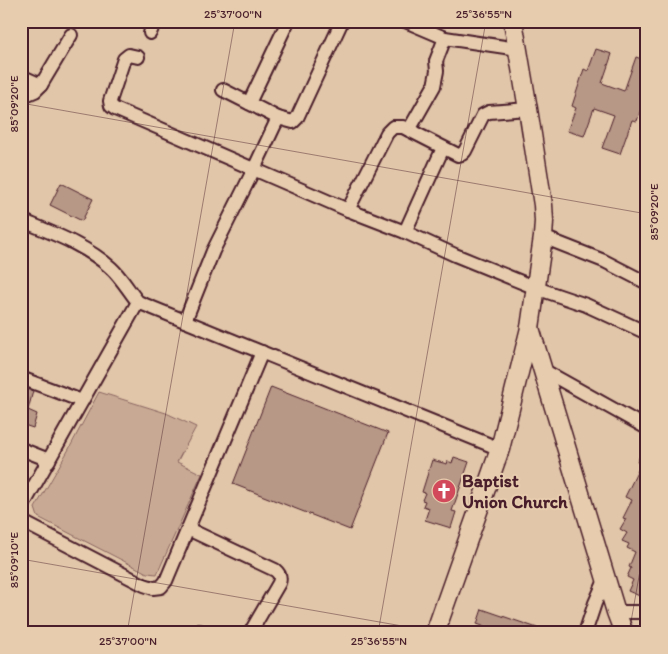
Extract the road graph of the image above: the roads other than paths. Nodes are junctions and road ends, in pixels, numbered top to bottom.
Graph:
1 (288, 21) edge
2 (342, 21) edge
3 (405, 21) edge
4 (513, 21) edge
5 (71, 35) dead end
6 (445, 38) junction
7 (518, 49) junction
8 (138, 57) dead end
9 (21, 76) edge
10 (41, 85) junction
11 (223, 90) dead end
12 (21, 97) edge
13 (249, 103) junction
14 (528, 109) junction
15 (278, 118) junction
16 (408, 130) junction
17 (443, 148) junction
18 (254, 169) junction
19 (348, 210) junction
20 (21, 220) edge
21 (405, 232) junction
22 (542, 237) junction
23 (647, 283) edge
24 (536, 288) junction
25 (138, 302) junction
26 (185, 321) junction
27 (530, 328) junction
28 (647, 333) edge
29 (262, 352) junction
30 (543, 370) junction
31 (21, 378) edge
32 (82, 401) junction
33 (647, 428) edge
34 (21, 449) edge
35 (500, 449) junction
36 (49, 460) junction
37 (26, 490) edge
38 (21, 509) edge
39 (21, 521) edge
40 (188, 529) junction
41 (606, 578) junction
42 (647, 610) edge
43 (616, 612) junction
44 (250, 633) edge
45 (435, 633) edge
46 (585, 633) edge
47 (624, 633) edge

1 - 13 street
2 - 15 street
3 - 6 street
4 - 7 main road
5 - 10 street
6 - 7 street
6 - 16 street
7 - 14 main road
8 - 18 street
9 - 10 street
10 - 12 street
11 - 13 street
13 - 15 street
14 - 17 street
14 - 22 main road
15 - 18 street
16 - 17 street
16 - 19 street
17 - 21 street
18 - 19 street
18 - 26 street
19 - 21 street
20 - 25 street
21 - 24 street
22 - 23 street
22 - 24 main road
24 - 27 main road
24 - 28 street
25 - 26 street
25 - 32 street
26 - 29 street
27 - 30 main road
27 - 35 main road
29 - 35 street
29 - 40 street
30 - 33 street
30 - 41 main road
31 - 32 street
32 - 36 street
34 - 36 street
35 - 45 main road
36 - 37 street
37 - 38 street
39 - 40 street
40 - 44 street
41 - 43 main road
41 - 46 street
42 - 43 street
43 - 47 main road

